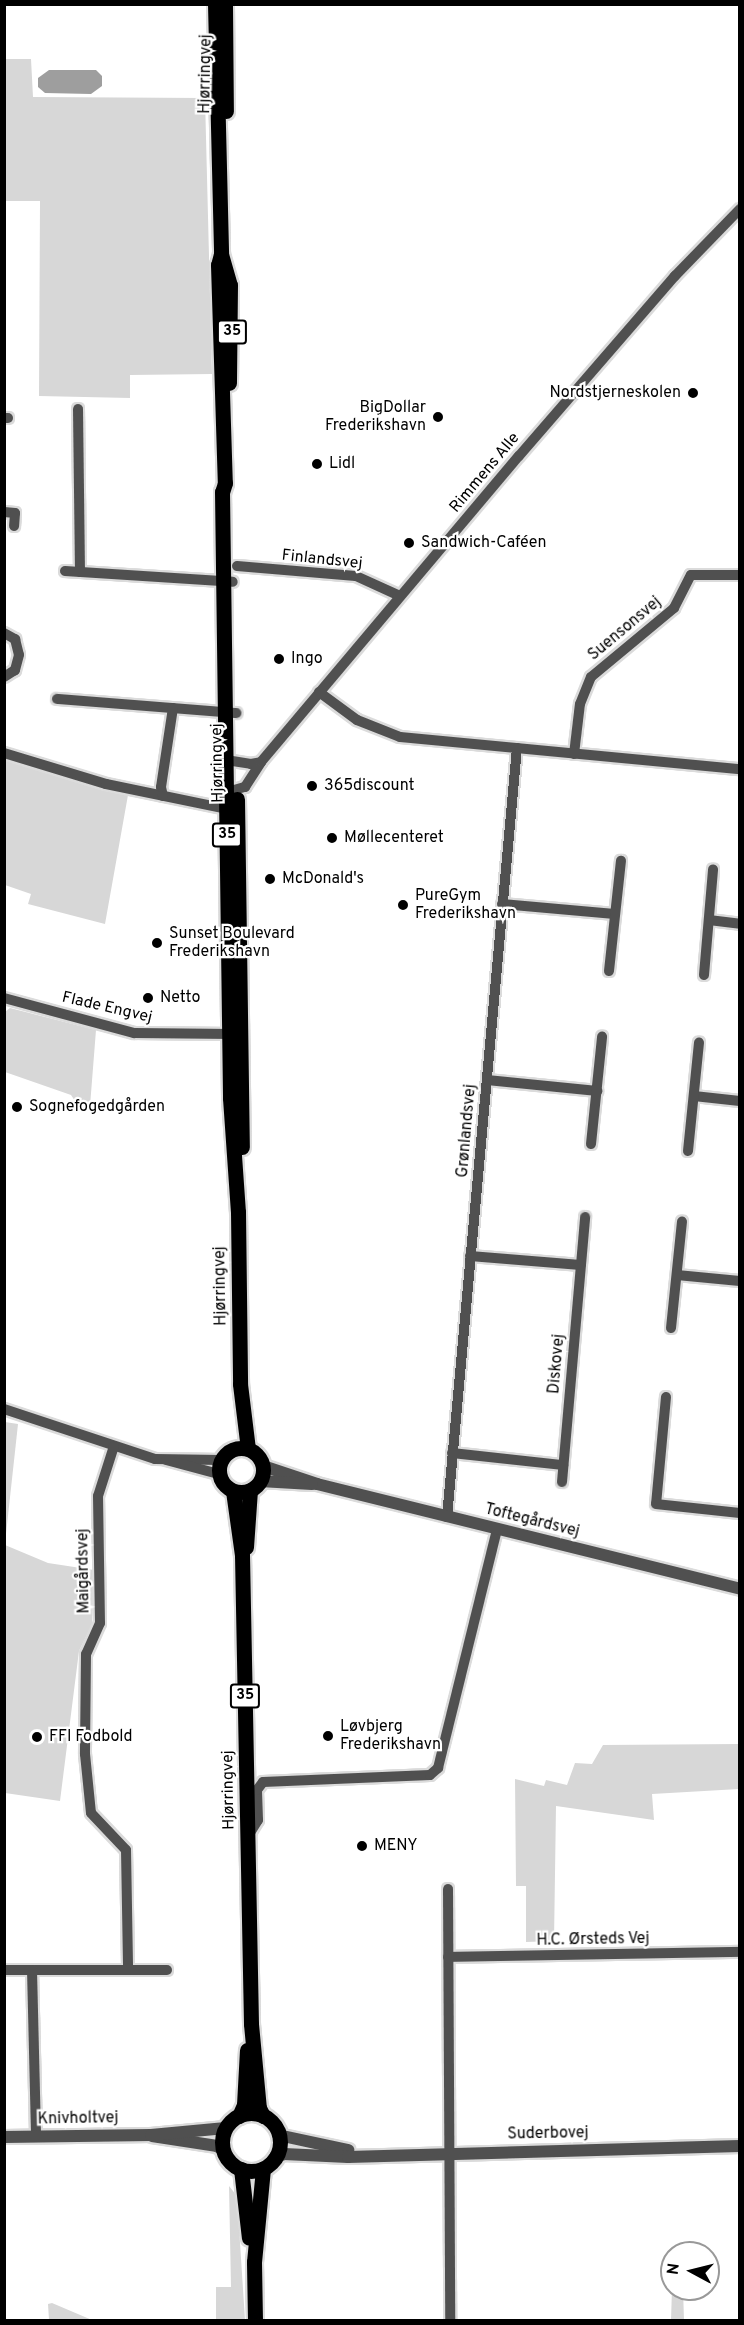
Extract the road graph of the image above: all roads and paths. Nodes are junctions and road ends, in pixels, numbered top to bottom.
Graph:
1 (214, 4) edge
2 (225, 4) edge
3 (219, 143) junction
4 (740, 209) edge
5 (78, 409) dead end
6 (4, 512) edge
7 (14, 526) dead end
8 (237, 567) dead end
9 (65, 571) dead end
10 (80, 572) junction
11 (740, 575) edge
12 (228, 582) junction
13 (400, 596) junction
14 (4, 633) edge
15 (4, 677) edge
16 (319, 692) junction
17 (57, 699) dead end
18 (174, 708) junction
19 (230, 713) junction
20 (517, 748) junction
21 (4, 753) edge
22 (574, 754) junction
23 (231, 761) junction
24 (261, 762) junction
25 (740, 769) edge
26 (232, 792) junction
27 (163, 796) junction
28 (232, 810) junction
29 (621, 861) dead end
30 (713, 869) dead end
31 (502, 904) junction
32 (615, 914) junction
33 (709, 920) junction
34 (740, 924) edge
35 (609, 971) dead end
36 (704, 975) dead end
37 (4, 998) edge
38 (235, 1034) junction
39 (602, 1037) dead end
40 (699, 1043) dead end
41 (487, 1080) junction
42 (597, 1091) junction
43 (694, 1096) junction
44 (740, 1101) edge
45 (591, 1144) dead end
46 (688, 1151) dead end
47 (585, 1217) dead end
48 (682, 1222) dead end
49 (470, 1256) junction
50 (581, 1265) junction
51 (677, 1275) junction
52 (740, 1281) edge
53 (671, 1328) dead end
54 (240, 1383) junction
55 (666, 1397) dead end
56 (4, 1409) edge
57 (114, 1446) junction
58 (248, 1449) junction
59 (452, 1453) junction
60 (224, 1461) junction
61 (563, 1465) junction
62 (258, 1479) junction
63 (562, 1482) dead end
64 (233, 1491) junction
65 (740, 1513) edge
66 (447, 1517) junction
67 (497, 1530) junction
68 (243, 1555) junction
69 (740, 1589) edge
70 (248, 1837) junction
71 (448, 1889) dead end
72 (740, 1952) edge
73 (448, 1957) junction
74 (4, 1970) edge
75 (32, 1970) junction
76 (128, 1970) junction
77 (167, 1970) dead end
78 (251, 2024) junction
79 (239, 2116) junction
80 (263, 2116) junction
81 (226, 2128) junction
82 (151, 2135) junction
83 (278, 2135) junction
84 (36, 2136) junction
85 (4, 2137) edge
86 (740, 2146) edge
87 (223, 2150) junction
88 (449, 2153) junction
89 (357, 2155) junction
90 (275, 2157) junction
91 (263, 2168) junction
92 (241, 2169) junction
93 (254, 2262) junction
94 (255, 2320) edge
95 (450, 2320) edge

1 - 3 main road, Hjørringvej / 35
2 - 3 main road, Hjørringvej / 35
3 - 12 main road, Hjørringvej / 35
4 - 13 street, Rimmens Alle
5 - 10 street
6 - 7 street
8 - 13 street, Finlandsvej
9 - 10 street
10 - 12 street
11 - 22 street, Suensonsvej
12 - 19 main road, Hjørringvej / 35
13 - 16 street, Rimmens Alle
14 - 15 street
16 - 20 street
16 - 24 street, Rimmens Alle
17 - 18 street
18 - 19 street
18 - 27 street
19 - 23 main road, Hjørringvej / 35
20 - 22 street
20 - 31 street, Grønlandsvej
21 - 27 street
22 - 25 street
23 - 24 street
23 - 26 main road, Hjørringvej / 35
24 - 26 street, Rimmens Alle
26 - 28 main road, Hjørringvej / 35
27 - 28 street
28 - 38 main road, Hjørringvej / 35
29 - 32 street
30 - 33 street
31 - 32 street
31 - 41 street, Grønlandsvej
32 - 35 street
33 - 34 street
33 - 36 street
37 - 38 street, Flade Engvej
38 - 54 main road, Hjørringvej / 35
39 - 42 street
40 - 43 street
41 - 42 street
41 - 49 street, Grønlandsvej
42 - 45 street
43 - 44 street
43 - 46 street
47 - 50 street, Diskovej
48 - 51 street
49 - 50 street
49 - 59 street, Grønlandsvej
50 - 61 street, Diskovej
51 - 52 street
51 - 53 street
54 - 58 main road, Hjørringvej / 35
54 - 60 main road, Hjørringvej / 35
55 - 65 street
56 - 57 street
57 - 60 street
57 - 76 street, Maigårdsvej
58 - 60 main road
58 - 62 main road
59 - 61 street
59 - 66 street, Grønlandsvej
60 - 64 main road
61 - 63 street, Diskovej
62 - 64 main road
62 - 66 street, Toftegårdsvej
62 - 68 main road, Hjørringvej / 35
64 - 68 main road, Hjørringvej / 35
66 - 67 street, Toftegårdsvej
67 - 69 street, Toftegårdsvej
67 - 70 street
68 - 70 main road, Hjørringvej / 35
70 - 78 main road, Hjørringvej / 35
71 - 73 street
72 - 73 street, H.C. Ørsteds Vej
73 - 88 street
74 - 75 street
75 - 76 street
75 - 84 street
76 - 77 street
78 - 79 main road, Hjørringvej / 35
78 - 80 main road, Hjørringvej / 35
79 - 80 main road
79 - 81 main road
80 - 83 main road
81 - 82 street, Knivholtvej
81 - 87 main road
82 - 84 street, Knivholtvej
82 - 87 street, Knivholtvej
83 - 89 street, Suderbovej
83 - 90 main road
84 - 85 street, Knivholtvej
86 - 88 street, Suderbovej
87 - 92 main road
88 - 89 street, Suderbovej
88 - 95 street
89 - 90 street, Suderbovej
90 - 91 main road
91 - 92 main road
91 - 93 main road
92 - 93 main road
93 - 94 main road

